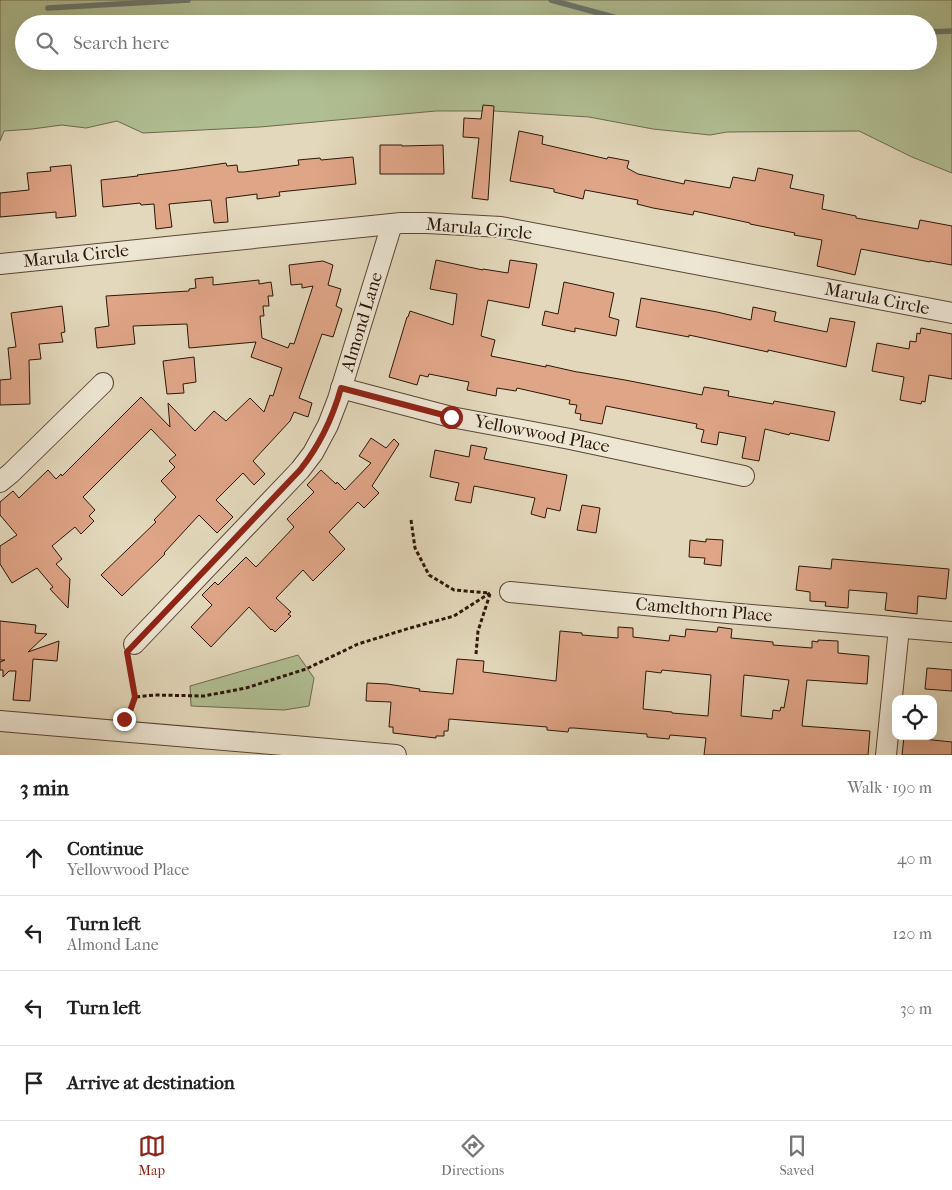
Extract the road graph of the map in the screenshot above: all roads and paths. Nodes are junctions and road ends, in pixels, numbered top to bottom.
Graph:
1 (392, 224) junction
2 (0, 264) edge
3 (952, 313) edge
4 (103, 383) dead end
5 (341, 388) junction
6 (744, 476) dead end
7 (0, 482) edge
8 (412, 520) dead end
9 (510, 592) dead end
10 (490, 593) junction
11 (899, 628) junction
12 (952, 632) edge
13 (134, 644) joint
14 (476, 654) dead end
15 (135, 697) junction
16 (0, 722) edge
17 (115, 731) junction
18 (396, 755) edge
19 (886, 755) edge

1 - 2 street, Marula Circle
1 - 3 street, Marula Circle
1 - 5 street, Almond Lane
4 - 7 street
5 - 6 street, Yellowwood Place
5 - 13 street, Almond Lane
8 - 10 path
9 - 11 street, Camelthorn Place
10 - 14 path
10 - 15 path
11 - 12 street, Camelthorn Place
11 - 19 street
13 - 15 path
15 - 17 path
16 - 17 street
17 - 18 street

